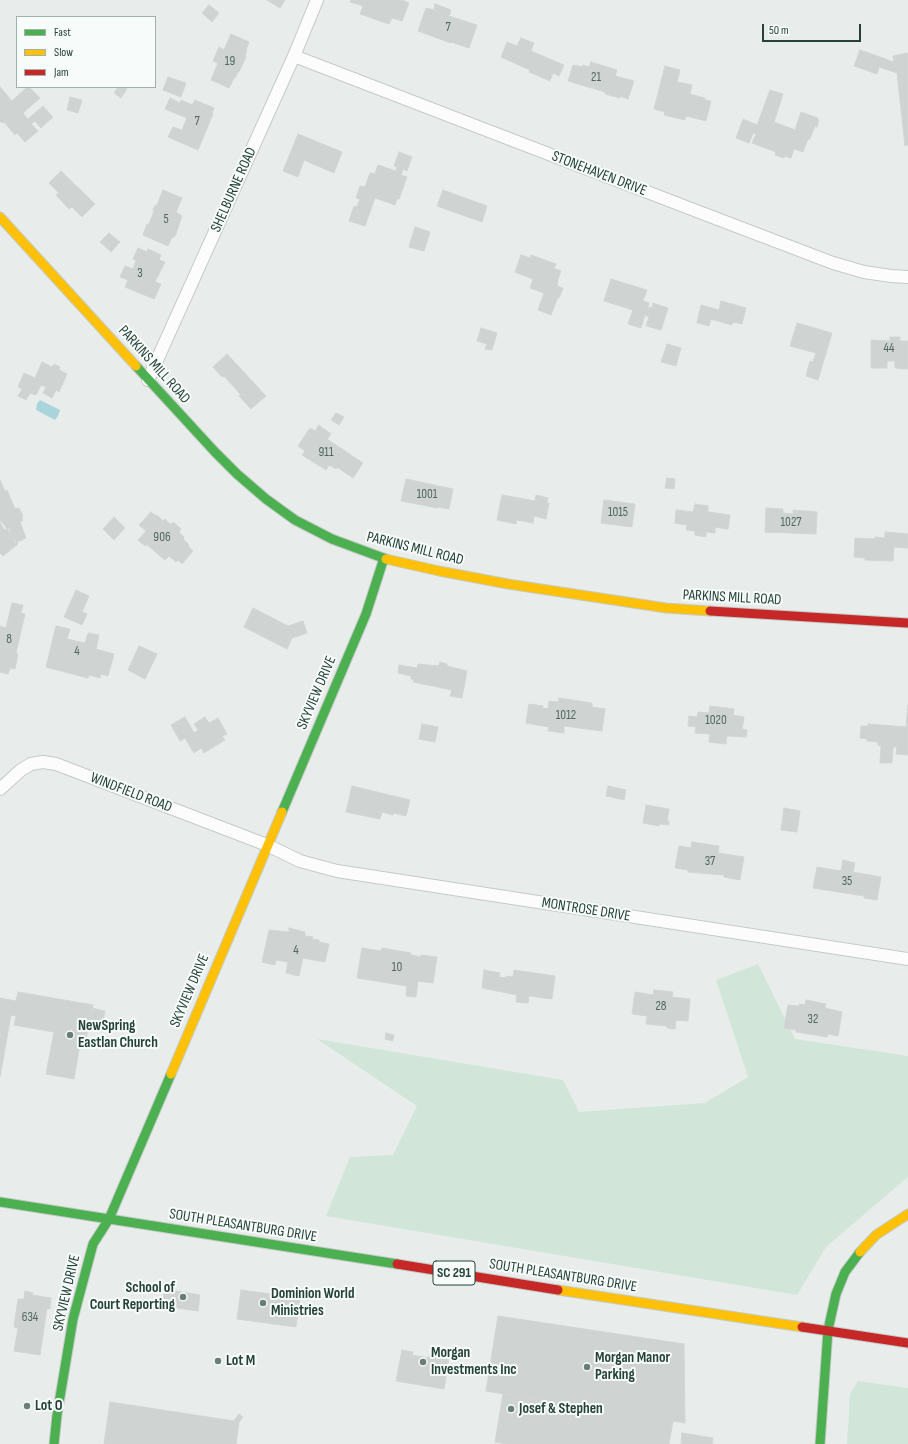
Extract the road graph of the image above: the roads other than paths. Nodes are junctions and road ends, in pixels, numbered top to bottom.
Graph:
1 (317, 0) edge
2 (294, 56) junction
3 (0, 217) edge
4 (908, 277) edge
5 (148, 380) junction
6 (384, 558) junction
7 (908, 623) edge
8 (0, 789) edge
9 (267, 845) junction
10 (908, 960) edge
11 (0, 1202) edge
12 (908, 1214) edge
13 (109, 1219) junction
14 (828, 1330) junction
15 (908, 1343) edge
16 (54, 1444) edge
17 (820, 1444) edge

1 - 2 street, SHELBURNE ROAD
2 - 4 street, STONEHAVEN DRIVE
2 - 5 street, SHELBURNE ROAD
3 - 5 street, PARKINS MILL ROAD
5 - 6 street, PARKINS MILL ROAD
6 - 7 street, PARKINS MILL ROAD
6 - 9 street, SKYVIEW DRIVE
8 - 9 street, WINDFIELD ROAD
9 - 10 street, MONTROSE DRIVE
9 - 13 street, SKYVIEW DRIVE
11 - 13 street, SOUTH PLEASANTBURG DRIVE / SC 291
12 - 14 street
13 - 14 street, SOUTH PLEASANTBURG DRIVE / SC 291
13 - 16 street, SKYVIEW DRIVE
14 - 15 street, SOUTH PLEASANTBURG DRIVE / SC 291
14 - 17 street

